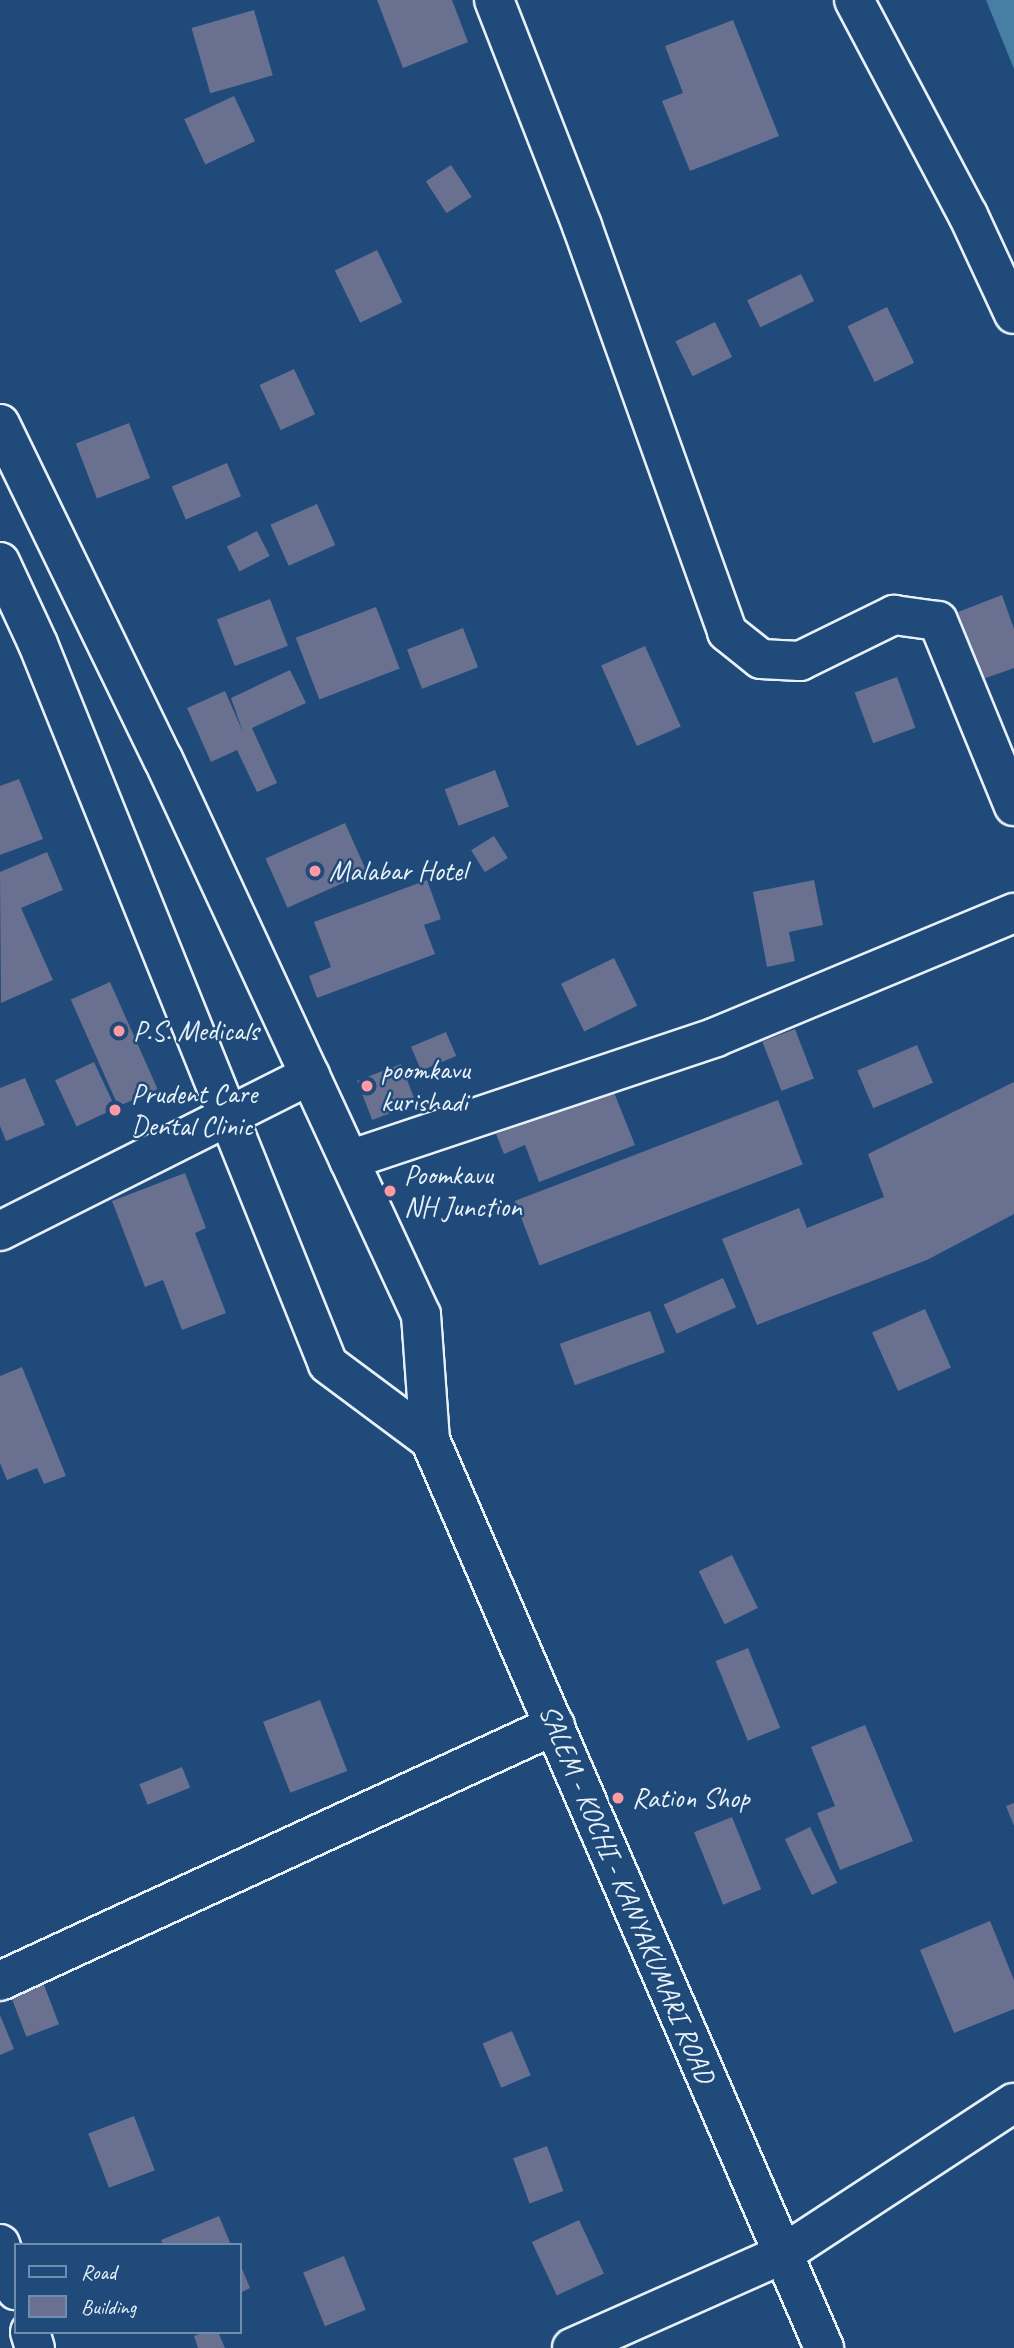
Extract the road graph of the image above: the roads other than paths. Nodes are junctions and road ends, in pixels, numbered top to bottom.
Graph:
1 (494, 0) edge
2 (855, 0) edge
3 (1014, 314) edge
4 (0, 424) edge
5 (0, 562) edge
6 (1014, 806) edge
7 (1014, 913) edge
8 (310, 1075) junction
9 (227, 1114) junction
10 (349, 1160) junction
11 (0, 1231) edge
12 (430, 1440) junction
13 (555, 1725) junction
14 (0, 1981) edge
15 (1014, 2103) edge
16 (0, 2244) edge
17 (783, 2254) junction
18 (14, 2284) edge
19 (572, 2348) edge
20 (824, 2348) edge

1 - 6 main road
2 - 3 main road
4 - 8 main road
5 - 9 main road
7 - 10 main road
8 - 9 main road
8 - 10 main road
9 - 11 main road
9 - 12 main road
10 - 12 main road
12 - 13 main road, SALEM - KOCHI - KANYAKUMARI ROAD
13 - 14 main road
13 - 17 main road, SALEM - KOCHI - KANYAKUMARI ROAD
15 - 17 main road
16 - 18 main road
17 - 19 main road
17 - 20 main road, SALEM - KOCHI - KANYAKUMARI ROAD

